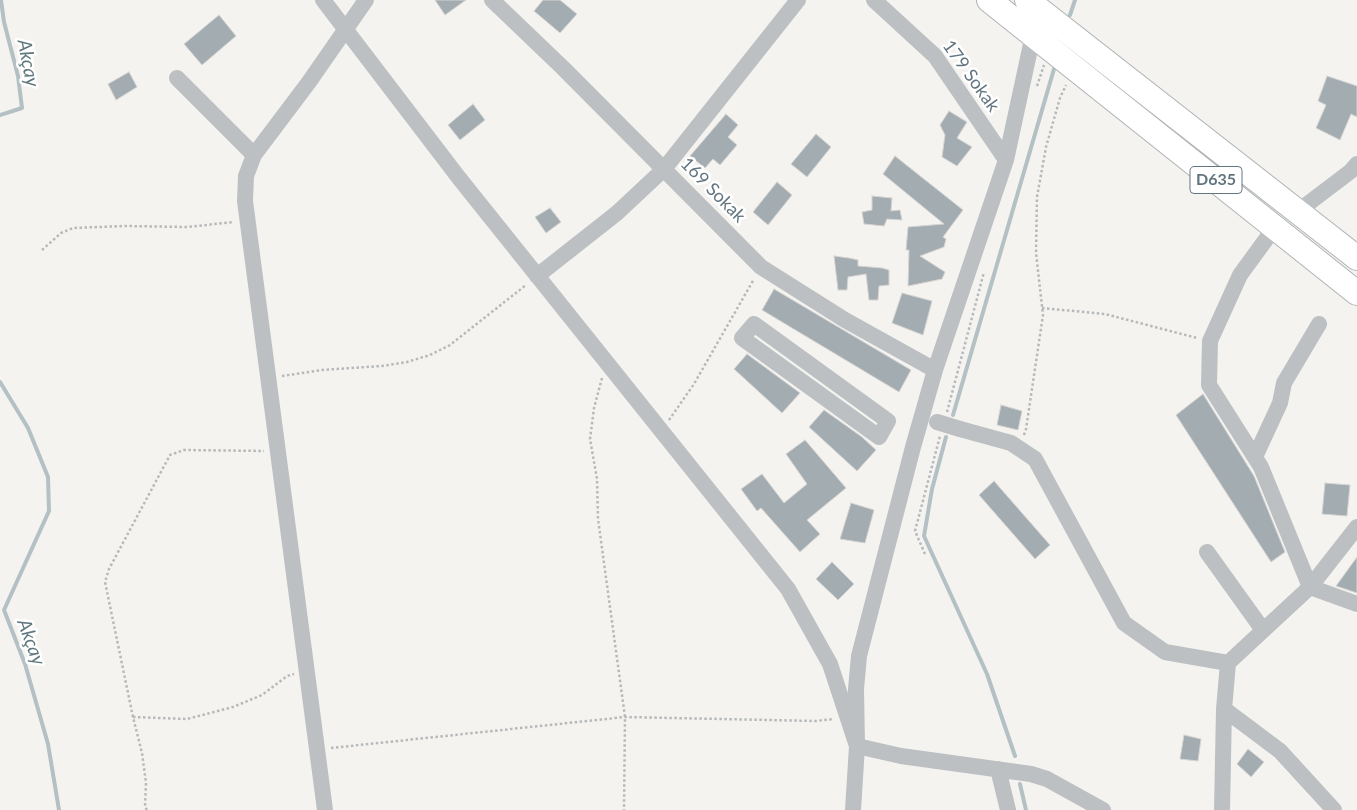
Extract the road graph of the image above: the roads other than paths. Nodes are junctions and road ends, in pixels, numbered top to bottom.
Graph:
1 (323, 0) edge
2 (366, 0) edge
3 (492, 0) edge
4 (798, 0) edge
5 (874, 0) edge
6 (989, 0) edge
7 (1038, 4) edge
8 (346, 29) junction
9 (1033, 35) junction
10 (177, 78) dead end
11 (254, 155) junction
12 (1006, 160) junction
13 (1357, 164) edge
14 (664, 170) junction
15 (1297, 212) junction
16 (1275, 227) junction
17 (1357, 258) edge
18 (537, 276) junction
19 (1357, 292) edge
20 (754, 324) joint
21 (1319, 324) dead end
22 (935, 370) junction
23 (936, 422) junction
24 (1255, 457) junction
25 (1357, 527) edge
26 (1207, 552) dead end
27 (1310, 587) junction
28 (1357, 604) edge
29 (1263, 630) junction
30 (1228, 663) junction
31 (1224, 709) junction
32 (857, 746) junction
33 (998, 769) junction
34 (325, 810) edge
35 (853, 810) edge
36 (1008, 810) edge
37 (1104, 810) edge
38 (1222, 810) edge
39 (1334, 810) edge

1 - 8 street
2 - 8 street
3 - 14 street, 169 Sokak
4 - 14 street
5 - 12 street, 179 Sokak
6 - 9 highway, D635
7 - 15 highway, D635
8 - 11 street
8 - 18 street
9 - 12 street
9 - 16 highway, D635
10 - 11 street
11 - 34 street
12 - 22 street
13 - 15 street
14 - 18 street
14 - 22 street, 169 Sokak
15 - 17 highway, D635
16 - 19 highway, D635
16 - 24 street
18 - 32 street
20 - 20 street
21 - 24 street
22 - 23 street
23 - 30 street, bridge
23 - 32 street
24 - 27 street
25 - 27 street
26 - 29 street
27 - 28 street
27 - 29 street
29 - 30 street
30 - 31 street
31 - 38 street
31 - 39 street
32 - 33 street
32 - 35 street
33 - 36 street
33 - 37 street

